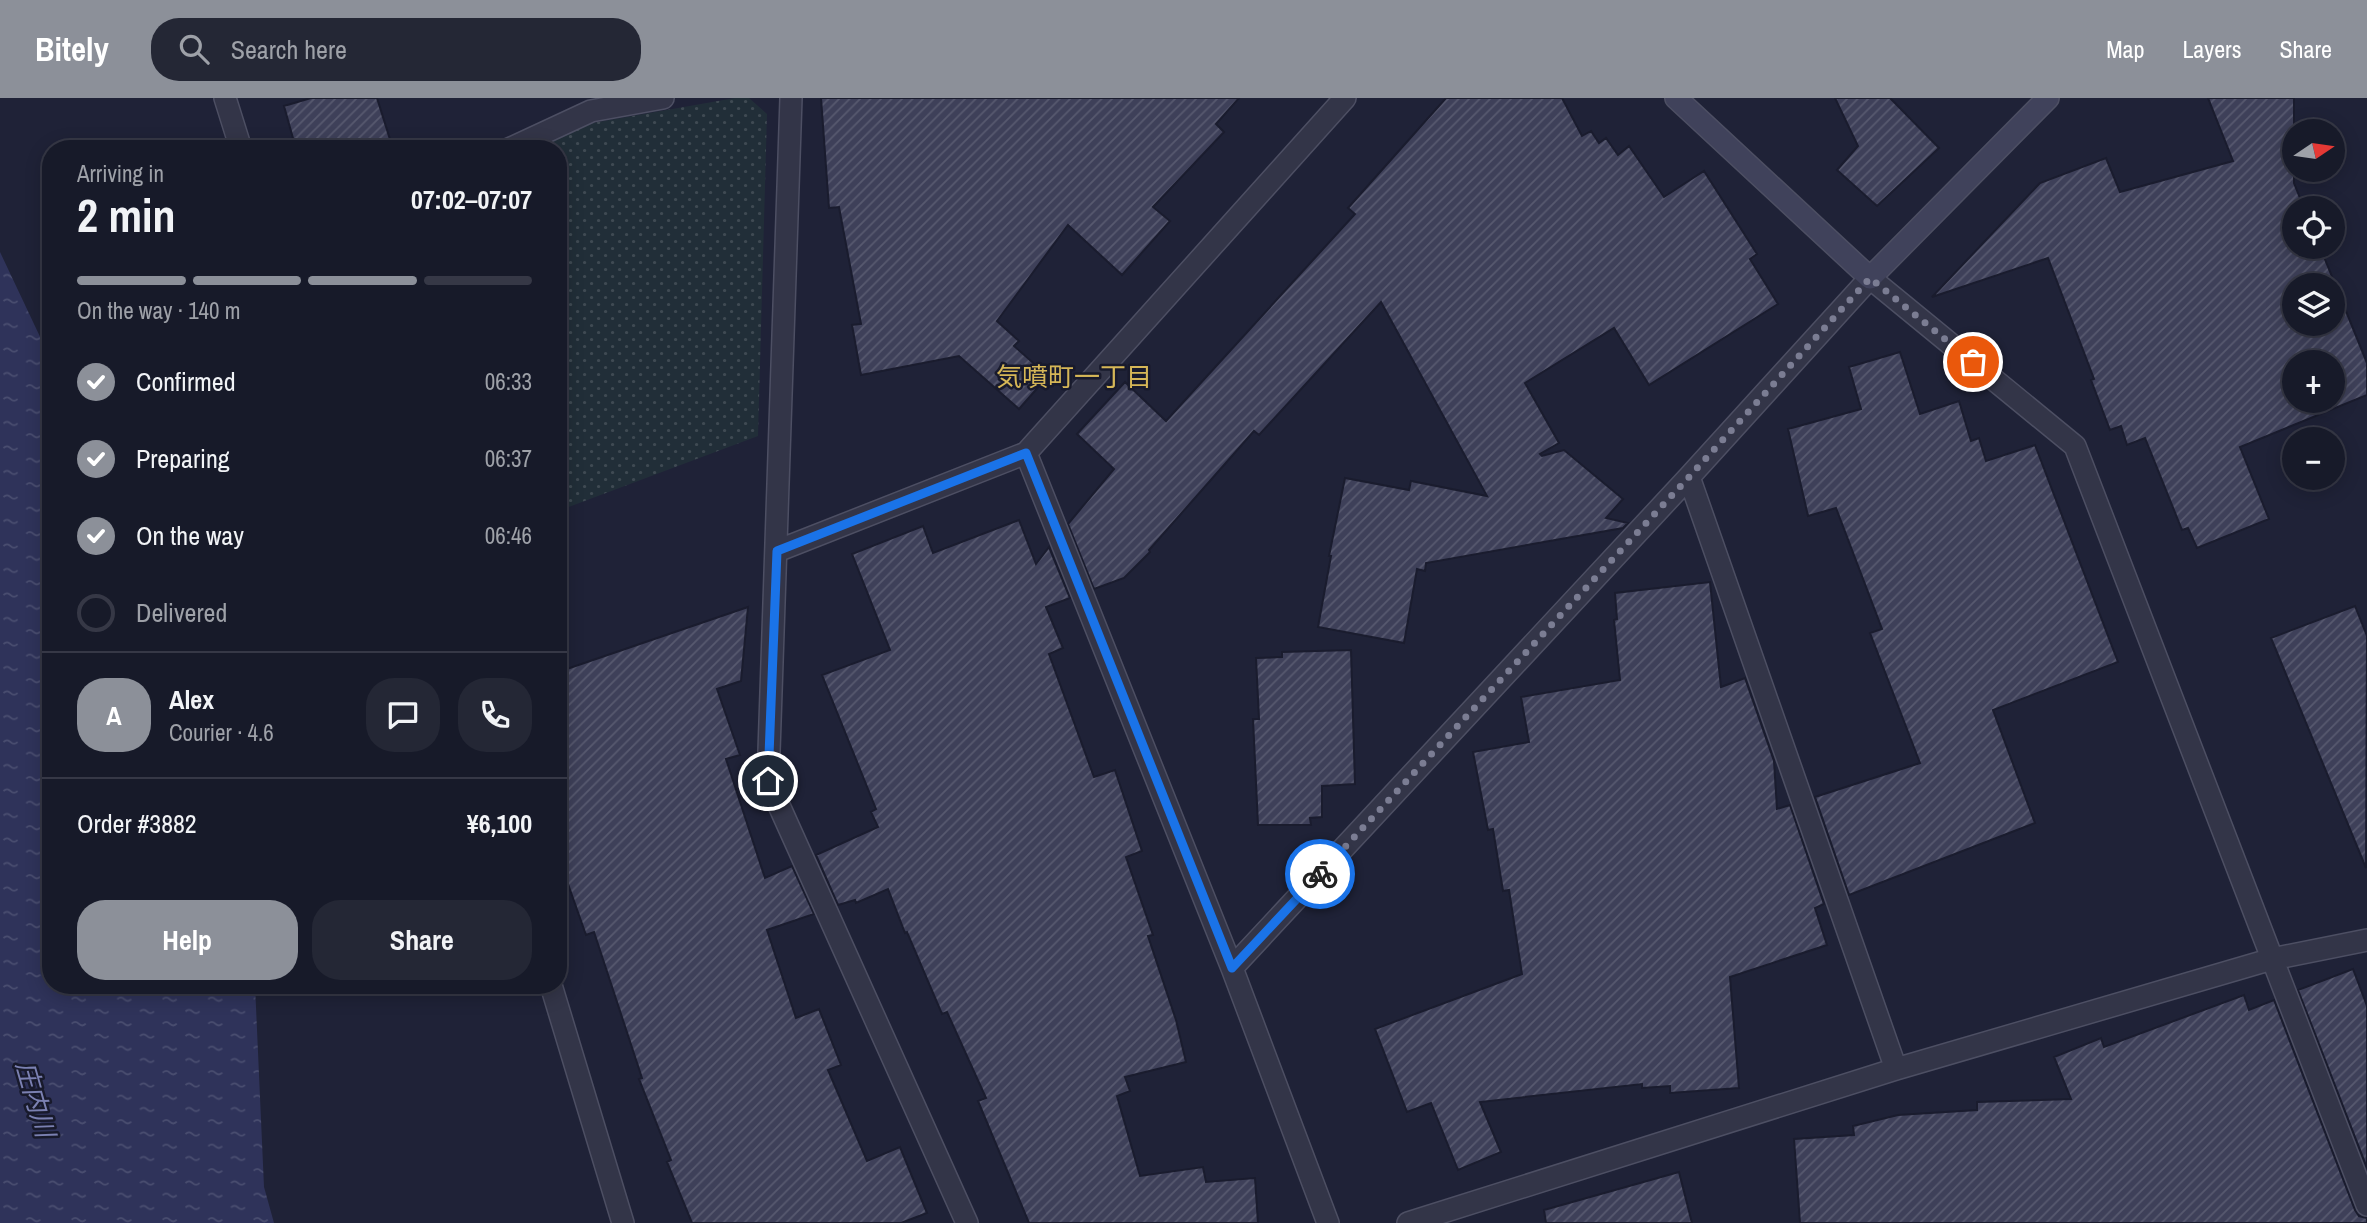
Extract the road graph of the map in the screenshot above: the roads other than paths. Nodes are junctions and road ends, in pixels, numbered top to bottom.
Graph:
1 (225, 98) edge
2 (663, 98) edge
3 (791, 98) edge
4 (1345, 98) edge
5 (1676, 98) edge
6 (2048, 98) edge
7 (238, 140) edge
8 (528, 140) edge
9 (1870, 278) junction
10 (1026, 453) junction
11 (1689, 477) junction
12 (777, 551) junction
13 (2367, 940) edge
14 (2272, 959) junction
15 (1232, 968) junction
16 (554, 994) edge
17 (1896, 1069) junction
18 (2367, 1205) edge
19 (624, 1223) edge
20 (967, 1223) edge
21 (1328, 1223) edge
22 (1408, 1223) edge

1 - 7 street
2 - 8 street
3 - 12 street
4 - 10 street
5 - 9 street
6 - 9 street
9 - 11 street
9 - 14 street
10 - 12 street
10 - 15 street
11 - 15 street
11 - 17 street
12 - 20 street
13 - 14 street
14 - 17 street
14 - 18 street
15 - 21 street
16 - 19 street
17 - 22 street

